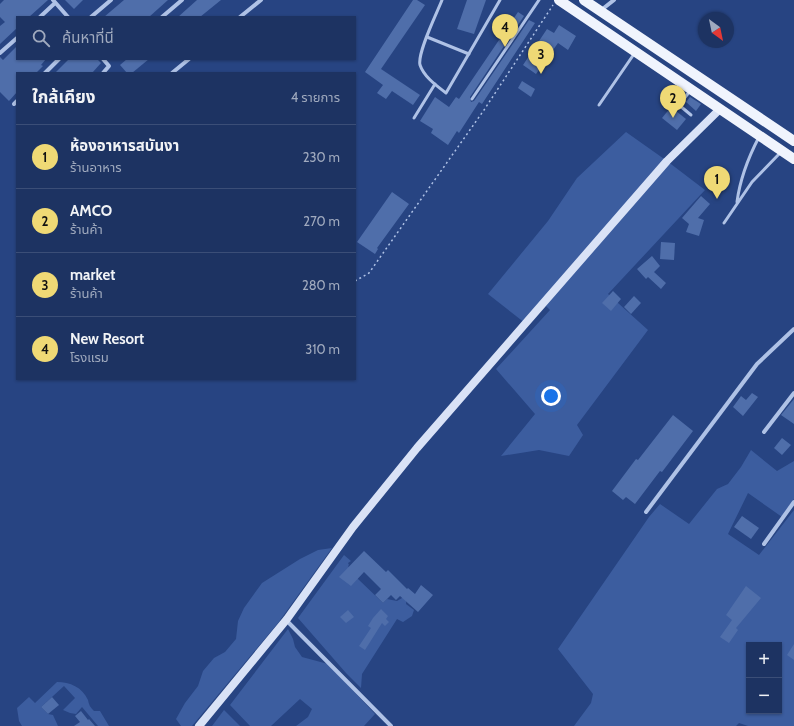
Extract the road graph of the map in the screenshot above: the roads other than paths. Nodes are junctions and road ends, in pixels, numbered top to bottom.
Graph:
1 (111, 0) edge
2 (182, 0) edge
3 (261, 0) edge
4 (442, 0) edge
5 (500, 0) edge
6 (539, 0) edge
7 (557, 0) edge
8 (584, 0) edge
9 (614, 0) edge
10 (54, 1) edge
11 (600, 11) junction
12 (41, 16) edge
13 (67, 16) edge
14 (92, 16) edge
15 (163, 16) edge
16 (241, 16) edge
17 (427, 37) junction
18 (16, 39) edge
19 (635, 53) junction
20 (0, 54) edge
21 (469, 54) junction
22 (58, 60) edge
23 (104, 60) edge
24 (188, 60) edge
25 (46, 72) edge
26 (104, 72) edge
27 (173, 72) edge
28 (435, 84) junction
29 (692, 90) junction
30 (472, 99) dead end
31 (599, 105) dead end
32 (720, 109) junction
33 (691, 115) dead end
34 (414, 118) dead end
35 (760, 136) junction
36 (794, 141) edge
37 (783, 151) junction
38 (794, 159) edge
39 (737, 204) junction
40 (724, 223) dead end
41 (794, 329) edge
42 (794, 392) edge
43 (764, 432) dead end
44 (794, 502) edge
45 (646, 512) dead end
46 (764, 544) dead end
47 (286, 620) junction
48 (199, 726) edge
49 (391, 726) edge

1 - 14 street
2 - 15 street
3 - 16 street
4 - 17 lane
5 - 21 lane
6 - 30 lane
7 - 19 main road
8 - 11 main road
9 - 11 street
10 - 12 street
10 - 13 street
11 - 36 main road
17 - 21 lane
17 - 28 lane
18 - 20 street
19 - 29 main road
19 - 31 lane
21 - 28 lane
22 - 25 street
23 - 26 street
24 - 27 street
28 - 34 lane
29 - 32 main road
29 - 33 lane
32 - 35 main road
32 - 47 street
35 - 37 main road
35 - 39 lane
37 - 38 main road
37 - 39 lane
39 - 40 lane
41 - 45 street
42 - 43 street
44 - 46 street
47 - 48 street
47 - 49 street

